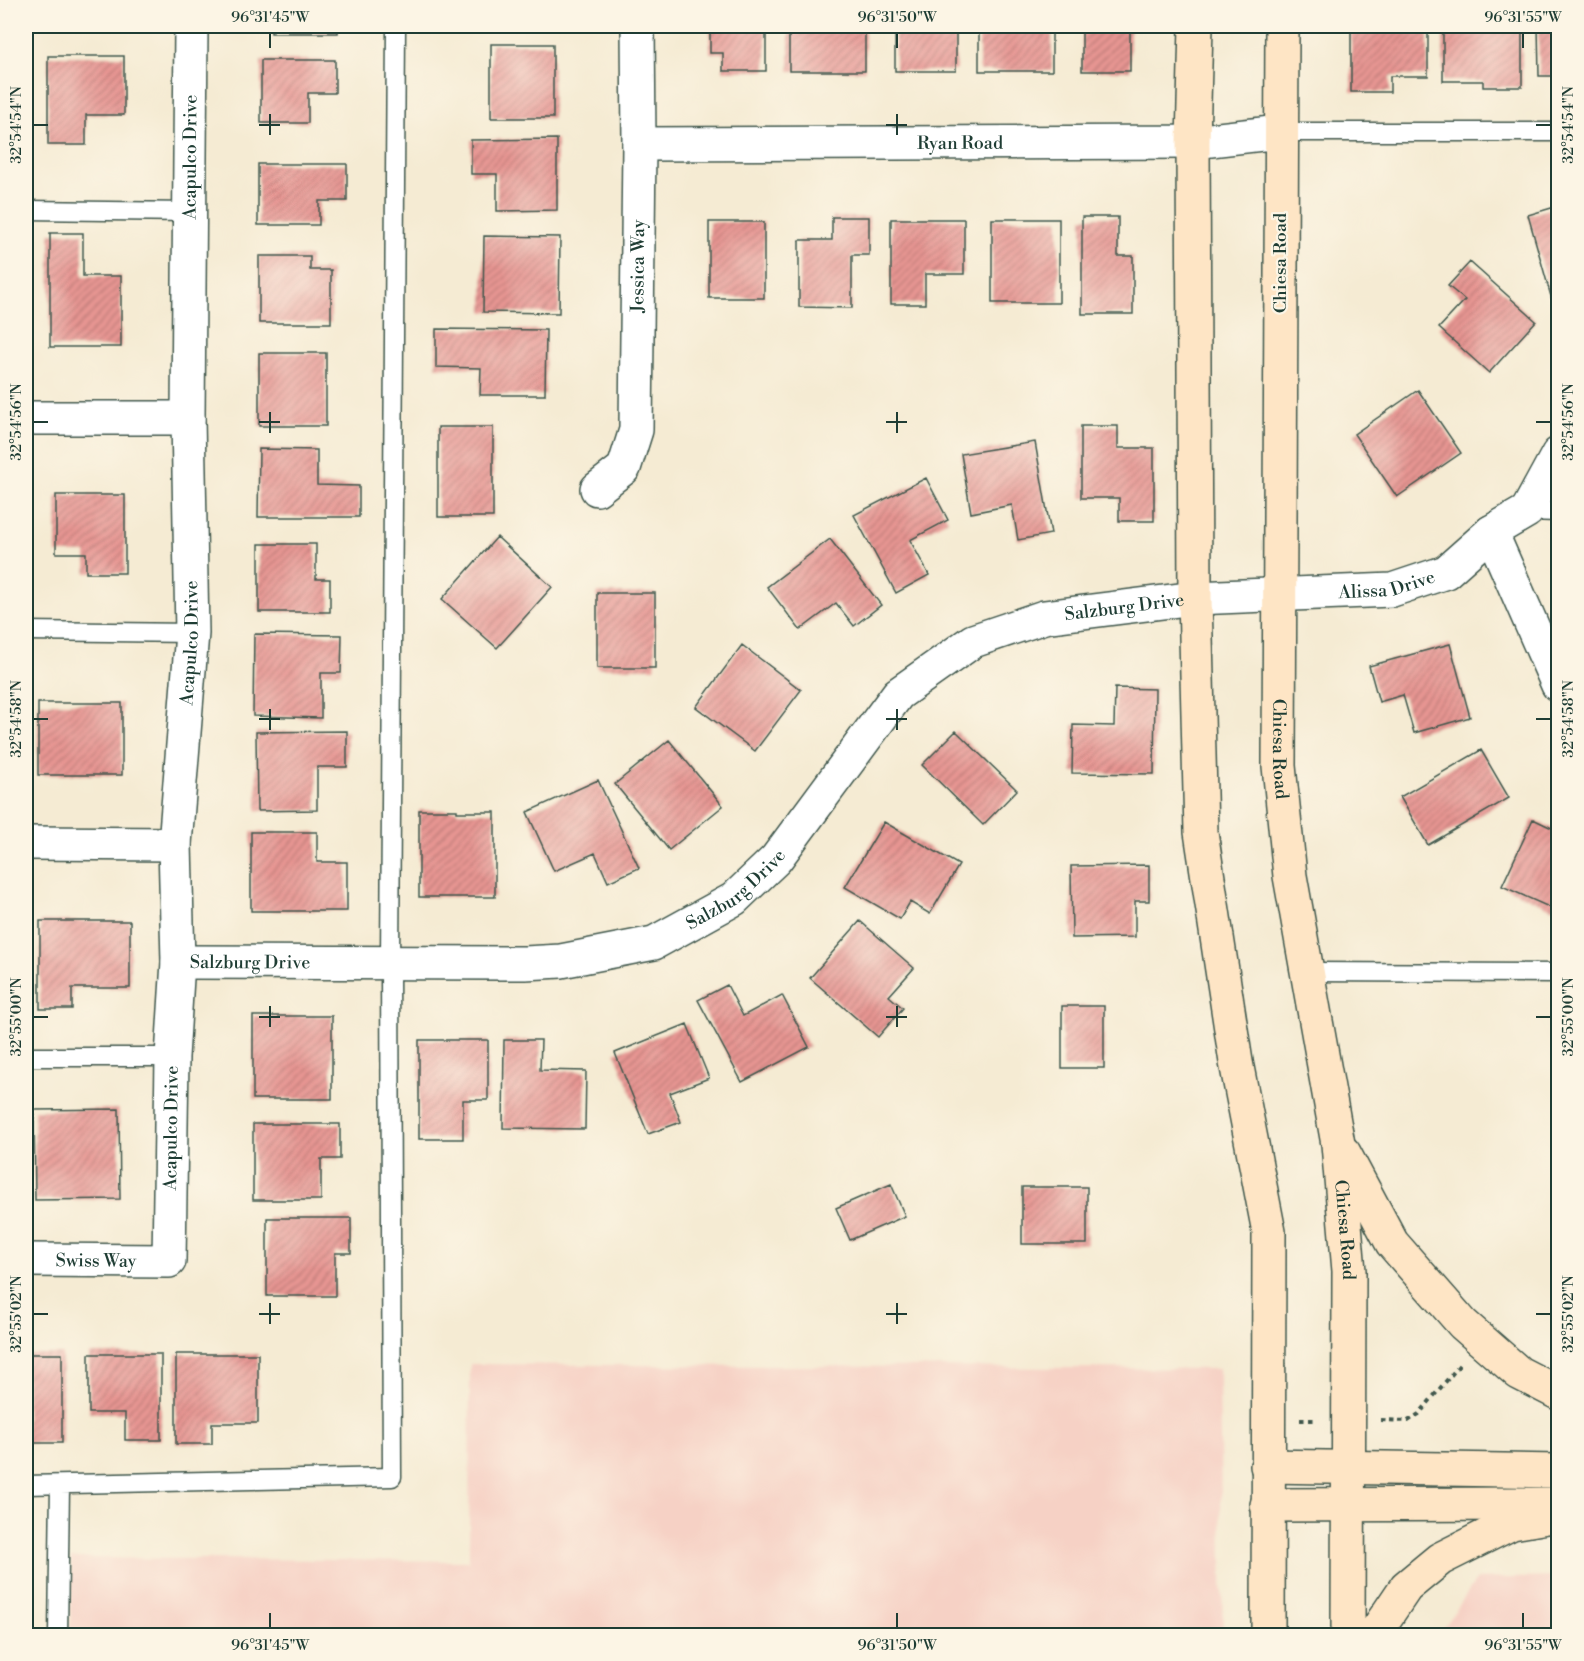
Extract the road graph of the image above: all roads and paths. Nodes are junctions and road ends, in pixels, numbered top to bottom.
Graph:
1 (191, 26) edge
2 (396, 26) edge
3 (638, 26) edge
4 (1196, 26) edge
5 (1282, 26) edge
6 (1280, 132) junction
7 (1558, 132) edge
8 (1193, 142) junction
9 (639, 144) junction
10 (26, 210) edge
11 (190, 212) junction
12 (26, 418) edge
13 (188, 418) junction
14 (1558, 454) edge
15 (597, 489) dead end
16 (1543, 512) edge
17 (1491, 531) junction
18 (1280, 595) junction
19 (1195, 598) junction
20 (26, 631) edge
21 (192, 633) junction
22 (1558, 685) edge
23 (26, 843) edge
24 (175, 844) junction
25 (178, 962) junction
26 (390, 963) junction
27 (1307, 972) junction
28 (1558, 973) edge
29 (26, 1057) edge
30 (172, 1058) junction
31 (1338, 1144) junction
32 (26, 1260) edge
33 (169, 1261) joint
34 (1467, 1355) dead end
35 (1558, 1393) edge
36 (1379, 1420) dead end
37 (1348, 1467) junction
38 (1558, 1471) edge
39 (26, 1485) edge
40 (60, 1485) junction
41 (1267, 1485) junction
42 (1558, 1503) edge
43 (1347, 1505) junction
44 (1558, 1515) edge
45 (1353, 1632) edge
46 (58, 1635) edge
47 (1268, 1635) edge

1 - 11 street, Acapulco Drive
2 - 26 lane
3 - 9 street, Jessica Way
4 - 8 main road
5 - 6 main road, Chiesa Road
6 - 7 lane
6 - 8 street, Ryan Road
6 - 18 main road, Chiesa Road
8 - 9 street, Ryan Road
8 - 19 main road
9 - 15 street, Jessica Way
10 - 11 lane
11 - 13 street, Acapulco Drive
12 - 13 street
13 - 21 street, Acapulco Drive
14 - 16 street, Alissa Drive
16 - 17 street, Alissa Drive
17 - 18 street, Alissa Drive
17 - 22 street
18 - 19 street, Alissa Drive
18 - 27 main road, Chiesa Road
19 - 26 street, Salzburg Drive
19 - 41 main road
20 - 21 lane
21 - 24 street, Acapulco Drive
23 - 24 street
24 - 25 street, Acapulco Drive
25 - 26 street, Salzburg Drive
25 - 30 street, Acapulco Drive
26 - 40 lane
27 - 28 lane
27 - 31 main road, Chiesa Road
29 - 30 lane
30 - 33 street, Acapulco Drive
31 - 35 main road
31 - 37 main road, Chiesa Road
32 - 33 street, Swiss Way
34 - 36 path
37 - 38 main road
37 - 41 main road
37 - 43 main road, Chiesa Road
39 - 40 lane
40 - 46 lane
41 - 43 main road
41 - 47 main road
42 - 43 main road
43 - 45 main road, Chiesa Road
44 - 45 main road

